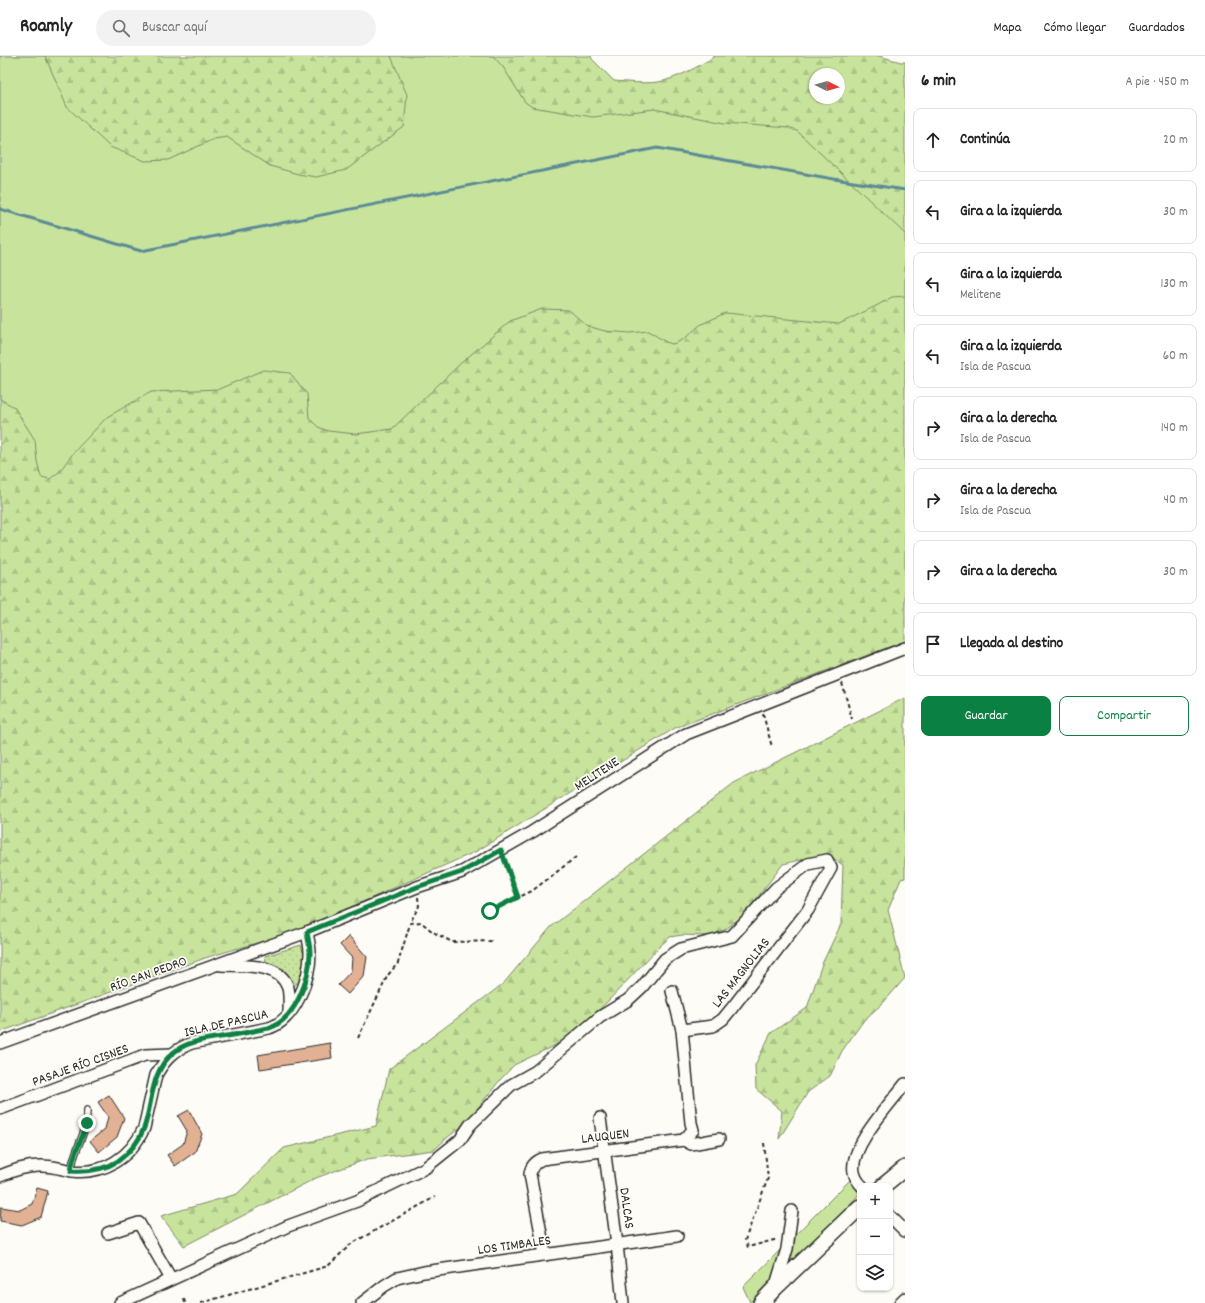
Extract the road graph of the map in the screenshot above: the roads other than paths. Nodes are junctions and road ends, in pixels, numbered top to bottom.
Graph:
1 (905, 648) edge
2 (307, 932) junction
3 (215, 965) junction
4 (672, 991) dead end
5 (289, 1013) junction
6 (682, 1030) junction
7 (0, 1043) edge
8 (172, 1054) junction
9 (905, 1084) edge
10 (0, 1109) edge
11 (87, 1110) dead end
12 (600, 1118) dead end
13 (719, 1139) dead end
14 (684, 1140) junction
15 (604, 1150) junction
16 (905, 1168) edge
17 (71, 1171) junction
18 (0, 1176) edge
19 (860, 1183) edge
20 (887, 1183) edge
21 (792, 1210) dead end
22 (857, 1210) edge
23 (893, 1219) edge
24 (905, 1231) edge
25 (108, 1233) dead end
26 (677, 1236) dead end
27 (617, 1244) junction
28 (546, 1255) junction
29 (171, 1279) junction
30 (775, 1288) junction
31 (905, 1298) edge
32 (120, 1303) edge
33 (362, 1303) edge
34 (623, 1303) edge
35 (761, 1303) edge
36 (900, 1303) edge

1 - 2 street, MELITENE
2 - 3 street, RÍO SAN PEDRO
2 - 5 street, ISLA DE PASCUA
3 - 5 street
3 - 7 street, RÍO SAN PEDRO
4 - 6 street
5 - 8 street, ISLA DE PASCUA
6 - 14 street
6 - 29 street, LAS MAGNOLIAS
8 - 10 street, PASAJE RÍO CISNES
8 - 17 street, ISLA DE PASCUA
9 - 19 street
11 - 17 lane
12 - 15 street, DALCAS
13 - 14 street, LAUQUEN
14 - 15 street, LAUQUEN
15 - 27 street, DALCAS
15 - 28 street, LAUQUEN
16 - 20 street
17 - 18 street, ISLA DE PASCUA
21 - 30 street
22 - 30 street
23 - 24 street
25 - 29 street
26 - 27 street, LOS TIMBALES
27 - 28 street, LOS TIMBALES
27 - 34 street, DALCAS
28 - 33 street, LOS TIMBALES
29 - 32 street
30 - 35 street
31 - 36 street

